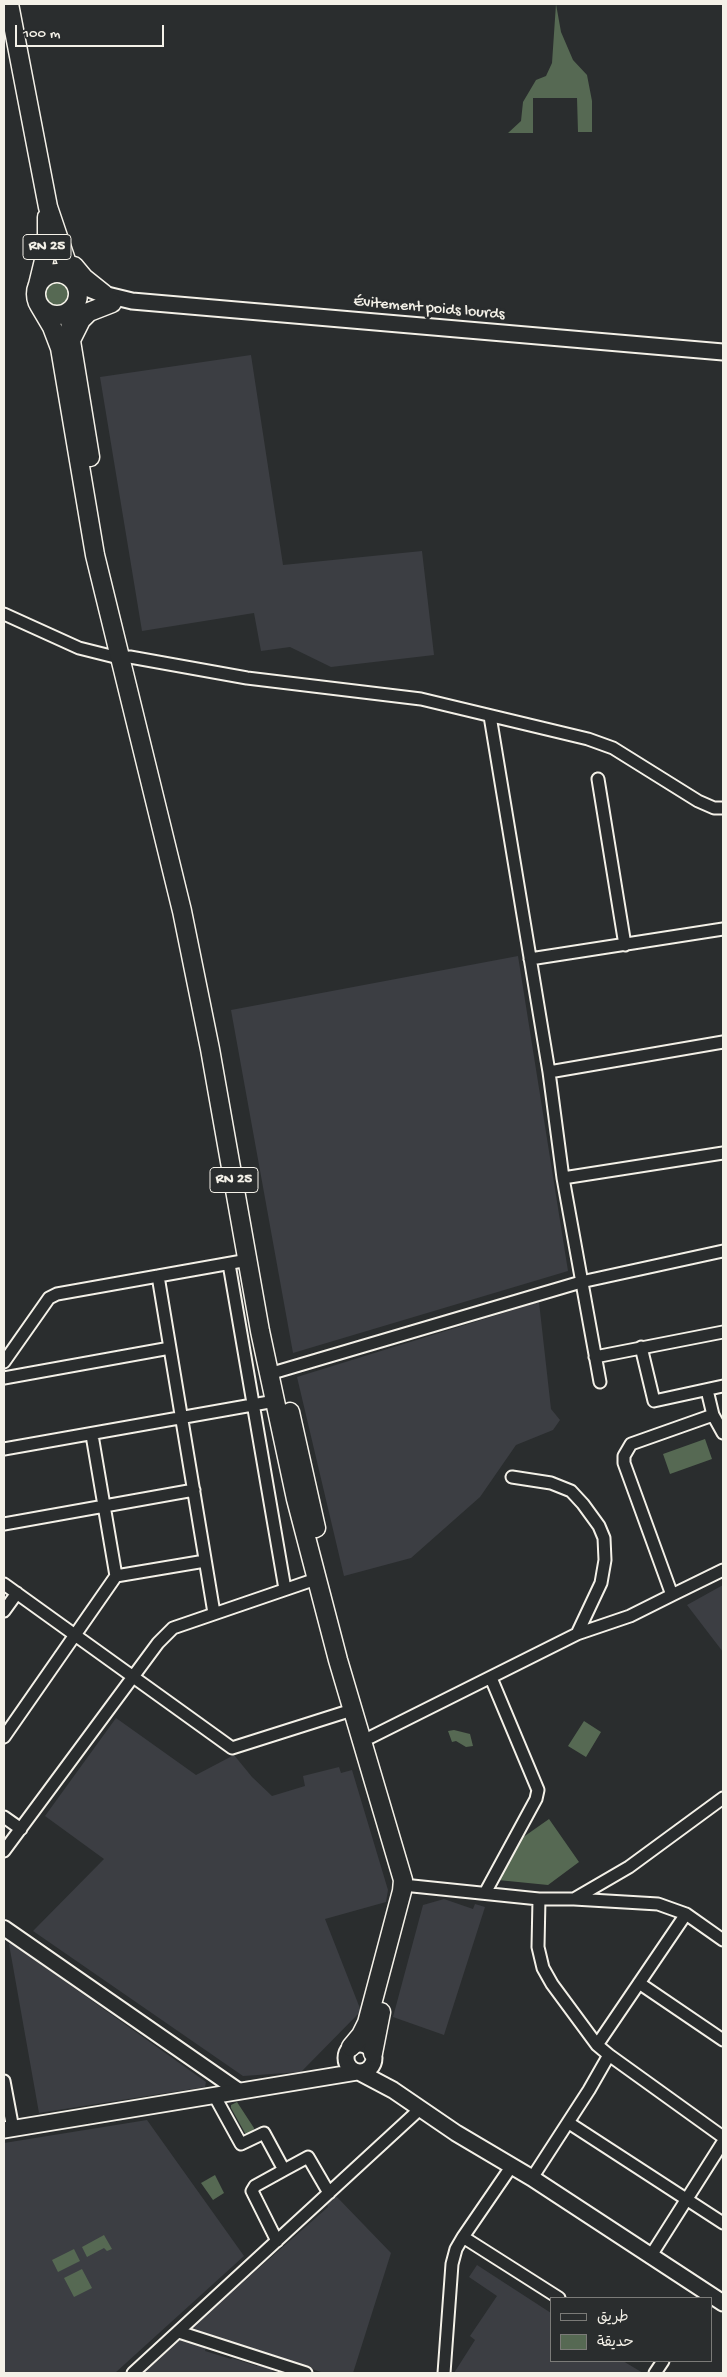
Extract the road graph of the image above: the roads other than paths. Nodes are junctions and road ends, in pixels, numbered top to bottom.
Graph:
1 (9, 4) edge
2 (48, 207) junction
3 (62, 248) junction
4 (74, 281) junction
5 (37, 287) junction
6 (108, 299) junction
7 (39, 305) junction
8 (72, 310) junction
9 (71, 341) junction
10 (723, 352) edge
11 (4, 614) edge
12 (125, 658) junction
13 (490, 716) junction
14 (598, 778) dead end
15 (723, 808) edge
16 (723, 929) edge
17 (625, 945) junction
18 (530, 959) junction
19 (723, 1042) edge
20 (549, 1072) junction
21 (723, 1153) edge
22 (563, 1178) junction
23 (723, 1250) edge
24 (248, 1260) junction
25 (228, 1264) junction
26 (158, 1276) junction
27 (581, 1282) junction
28 (723, 1332) edge
29 (640, 1347) junction
30 (170, 1348) junction
31 (596, 1358) junction
32 (4, 1362) edge
33 (275, 1372) junction
34 (4, 1378) edge
35 (600, 1382) dead end
36 (723, 1386) edge
37 (706, 1390) junction
38 (275, 1401) junction
39 (253, 1406) junction
40 (713, 1415) junction
41 (182, 1419) junction
42 (723, 1433) edge
43 (92, 1435) junction
44 (4, 1449) edge
45 (512, 1477) dead end
46 (194, 1490) junction
47 (103, 1506) junction
48 (4, 1524) edge
49 (205, 1560) junction
50 (723, 1570) edge
51 (116, 1576) junction
52 (316, 1579) junction
53 (4, 1584) edge
54 (285, 1589) junction
55 (16, 1593) junction
56 (672, 1595) junction
57 (4, 1611) edge
58 (214, 1613) junction
59 (577, 1634) junction
60 (75, 1636) junction
61 (132, 1677) junction
62 (490, 1678) junction
63 (352, 1710) junction
64 (4, 1737) edge
65 (371, 1737) junction
66 (723, 1798) edge
67 (4, 1817) edge
68 (21, 1829) junction
69 (4, 1851) edge
70 (409, 1885) junction
71 (485, 1893) junction
72 (574, 1898) junction
73 (539, 1899) junction
74 (686, 1914) junction
75 (7, 1934) edge
76 (723, 1940) edge
77 (638, 1983) junction
78 (723, 2040) edge
79 (597, 2045) junction
80 (348, 2052) junction
81 (609, 2055) junction
82 (374, 2057) junction
83 (358, 2072) junction
84 (322, 2078) junction
85 (4, 2081) edge
86 (393, 2090) junction
87 (239, 2091) junction
88 (214, 2095) junction
89 (420, 2109) junction
90 (6, 2110) edge
91 (569, 2123) junction
92 (8, 2129) edge
93 (723, 2137) edge
94 (723, 2142) edge
95 (511, 2167) junction
96 (284, 2170) junction
97 (532, 2178) junction
98 (329, 2193) junction
99 (686, 2200) junction
100 (723, 2223) edge
101 (463, 2236) junction
102 (277, 2241) junction
103 (650, 2256) junction
104 (705, 2295) edge
105 (557, 2297) edge
106 (179, 2332) junction
107 (286, 2370) edge
108 (133, 2373) edge
109 (306, 2373) edge
110 (444, 2373) edge

1 - 2 main road, RN 25
2 - 3 main road, RN 25
2 - 5 main road, RN 25
3 - 4 main road, RN 25
3 - 6 main road
4 - 5 main road
4 - 6 main road
4 - 8 main road
5 - 7 main road
6 - 8 main road, Évitement poids lourds
6 - 9 main road
6 - 10 main road, Évitement poids lourds
7 - 8 main road
7 - 12 main road, RN 25
8 - 9 main road, RN 25
9 - 12 main road, RN 25
11 - 12 street
12 - 13 street
12 - 24 main road, RN 25
12 - 33 main road, RN 25
13 - 15 street
13 - 18 street
14 - 17 street
16 - 17 street
17 - 18 street
18 - 20 street
19 - 20 street
20 - 22 street
21 - 22 street
22 - 27 street
23 - 27 street
24 - 25 street
24 - 33 main road, RN 25
25 - 26 street
25 - 39 street
26 - 30 street
26 - 32 street
27 - 31 street
27 - 33 street
28 - 29 street
29 - 31 street
29 - 37 street
30 - 34 street
30 - 41 street
31 - 35 street
33 - 38 main road, RN 25
33 - 65 main road, RN 25
36 - 37 street
37 - 40 street
38 - 39 street
38 - 52 main road, RN 25
39 - 41 street
39 - 54 street
40 - 42 street
40 - 56 street
41 - 43 street
41 - 46 street
43 - 44 street
43 - 47 street
45 - 59 street
46 - 47 street
46 - 49 street
47 - 48 street
47 - 51 street
49 - 51 street
49 - 58 street
50 - 56 street
51 - 60 street
52 - 54 street
52 - 63 main road, RN 25
53 - 55 street
54 - 58 street
55 - 57 street
55 - 60 street
56 - 59 street
58 - 61 street
59 - 62 street
60 - 61 street
60 - 64 street
61 - 63 street
61 - 68 street
62 - 65 street
62 - 71 street
63 - 70 main road, RN 25
65 - 70 main road, RN 25
66 - 72 street
67 - 68 street
68 - 69 street
70 - 71 street
70 - 80 main road
70 - 82 main road
71 - 73 street
72 - 73 street
72 - 74 street
73 - 79 street
74 - 76 street
74 - 77 street
75 - 87 street
77 - 78 street
77 - 79 street
79 - 81 street
80 - 82 main road
80 - 83 main road
80 - 84 main road
81 - 91 street
81 - 93 street
82 - 83 main road
82 - 86 main road
83 - 84 main road
83 - 86 main road
84 - 87 main road
85 - 90 street
86 - 89 main road
87 - 88 main road
88 - 92 main road
88 - 96 street
89 - 95 main road
89 - 98 street
90 - 92 street
91 - 97 street
91 - 99 street
94 - 99 street
95 - 97 main road
95 - 101 street
96 - 98 street
96 - 102 street
97 - 103 main road
98 - 102 street
99 - 100 street
99 - 103 street
101 - 105 street
101 - 110 street
102 - 106 street
103 - 104 main road
106 - 107 street
106 - 108 street
107 - 109 street

